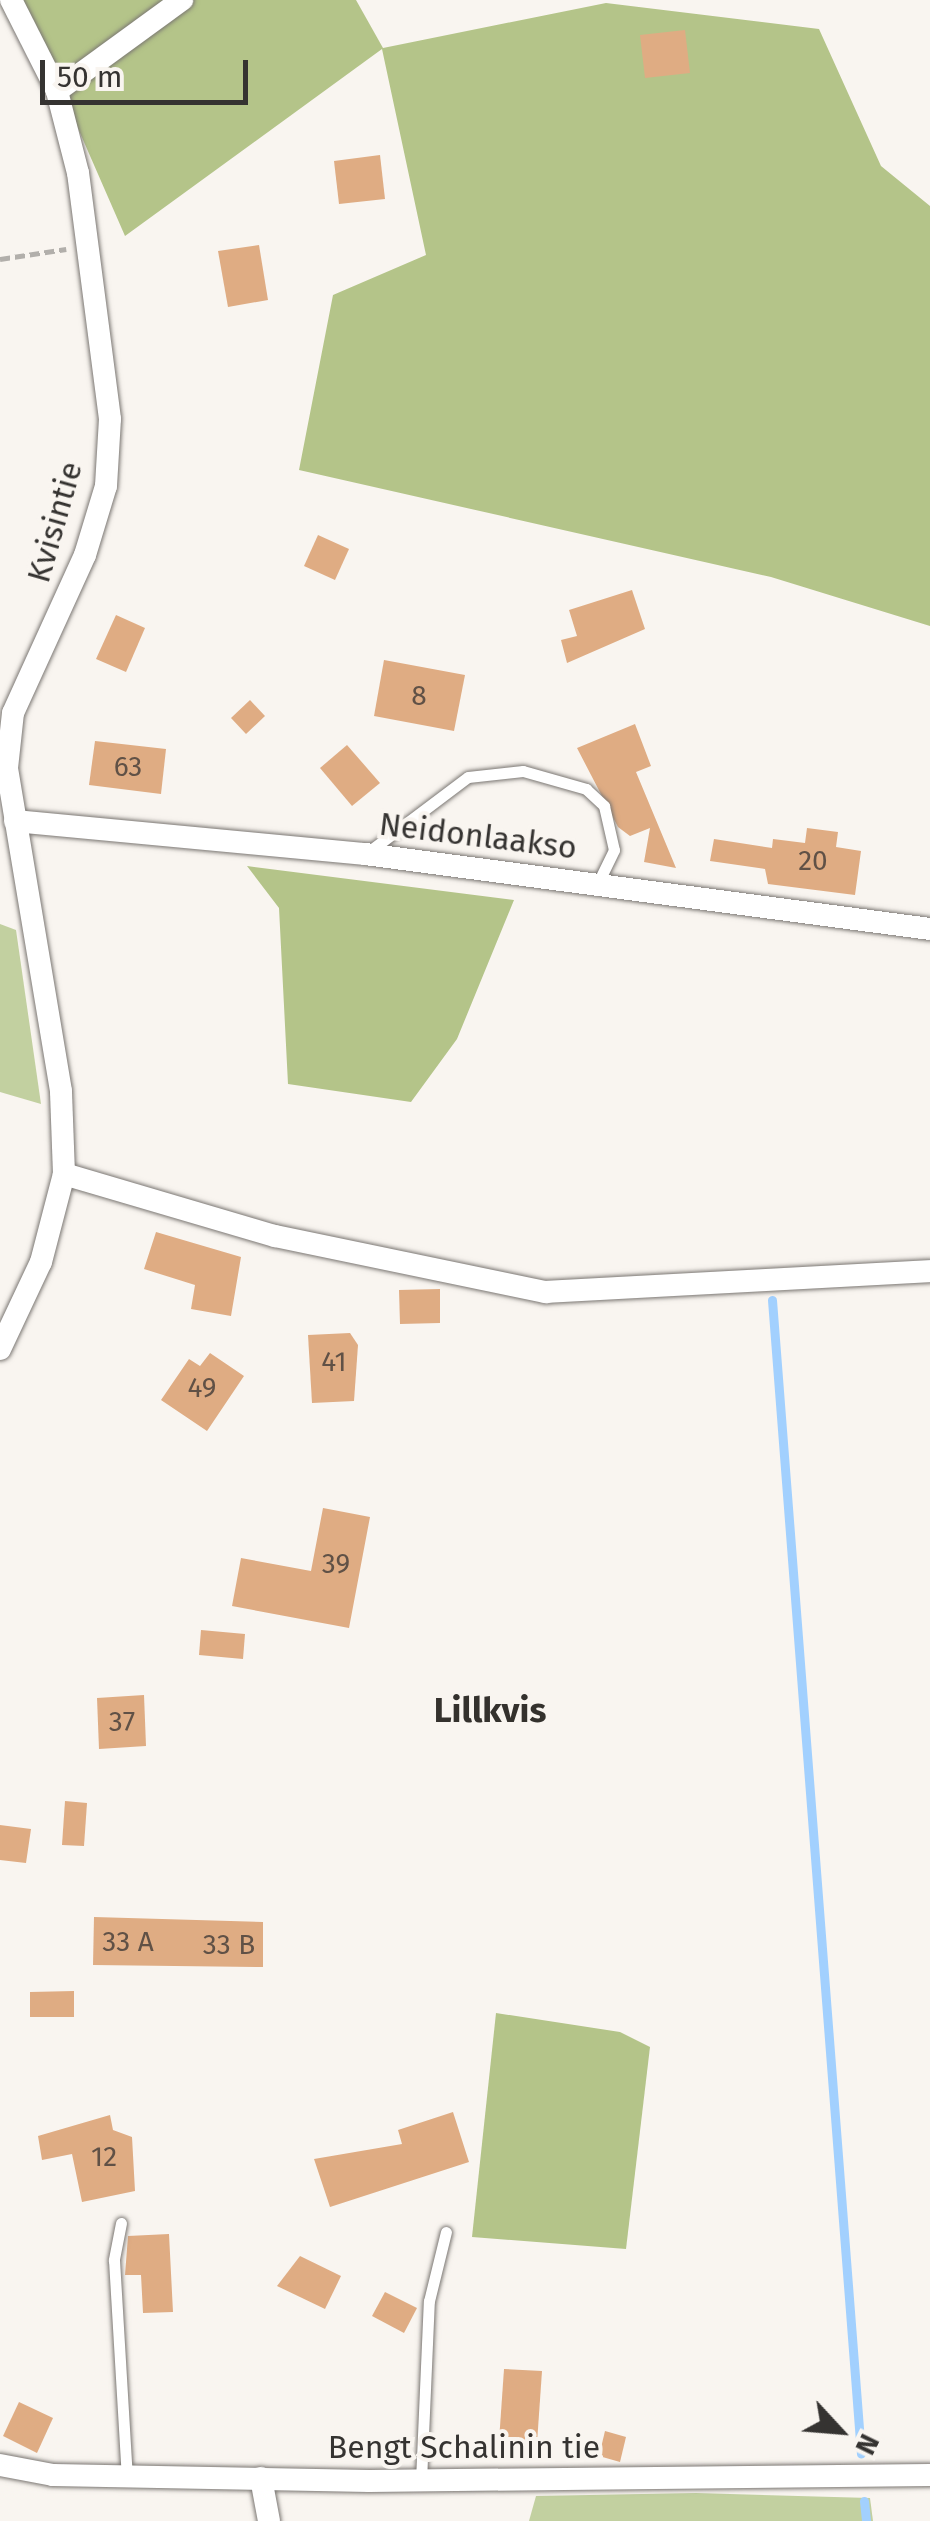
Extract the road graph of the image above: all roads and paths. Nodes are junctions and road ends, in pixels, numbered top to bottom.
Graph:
1 (11, 0) edge
2 (182, 0) edge
3 (56, 91) junction
4 (88, 246) junction
5 (0, 259) edge
6 (7, 710) edge
7 (16, 821) junction
8 (365, 854) junction
9 (598, 883) junction
10 (930, 929) edge
11 (64, 1174) junction
12 (930, 1271) edge
13 (0, 1349) edge
14 (121, 2222) dead end
15 (446, 2232) dead end
16 (0, 2465) edge
17 (930, 2475) edge
18 (127, 2478) junction
19 (260, 2478) junction
20 (421, 2480) junction
21 (268, 2521) edge

1 - 3 street, Kvisintie
2 - 3 street
3 - 4 street, Kvisintie
4 - 5 path
4 - 6 street, Kvisintie
6 - 7 street, Kvisintie
7 - 8 street, Neidonlaakso
7 - 11 street, Kvisintie
8 - 9 street, Neidonlaakso
8 - 9 lane
9 - 10 street, Neidonlaakso
11 - 12 street
11 - 13 street, Kvisintie
14 - 18 lane
15 - 20 lane
16 - 18 street, Bengt Schalinin tie
17 - 20 street, Bengt Schalinin tie
18 - 19 street, Bengt Schalinin tie
19 - 20 street, Bengt Schalinin tie
19 - 21 street

